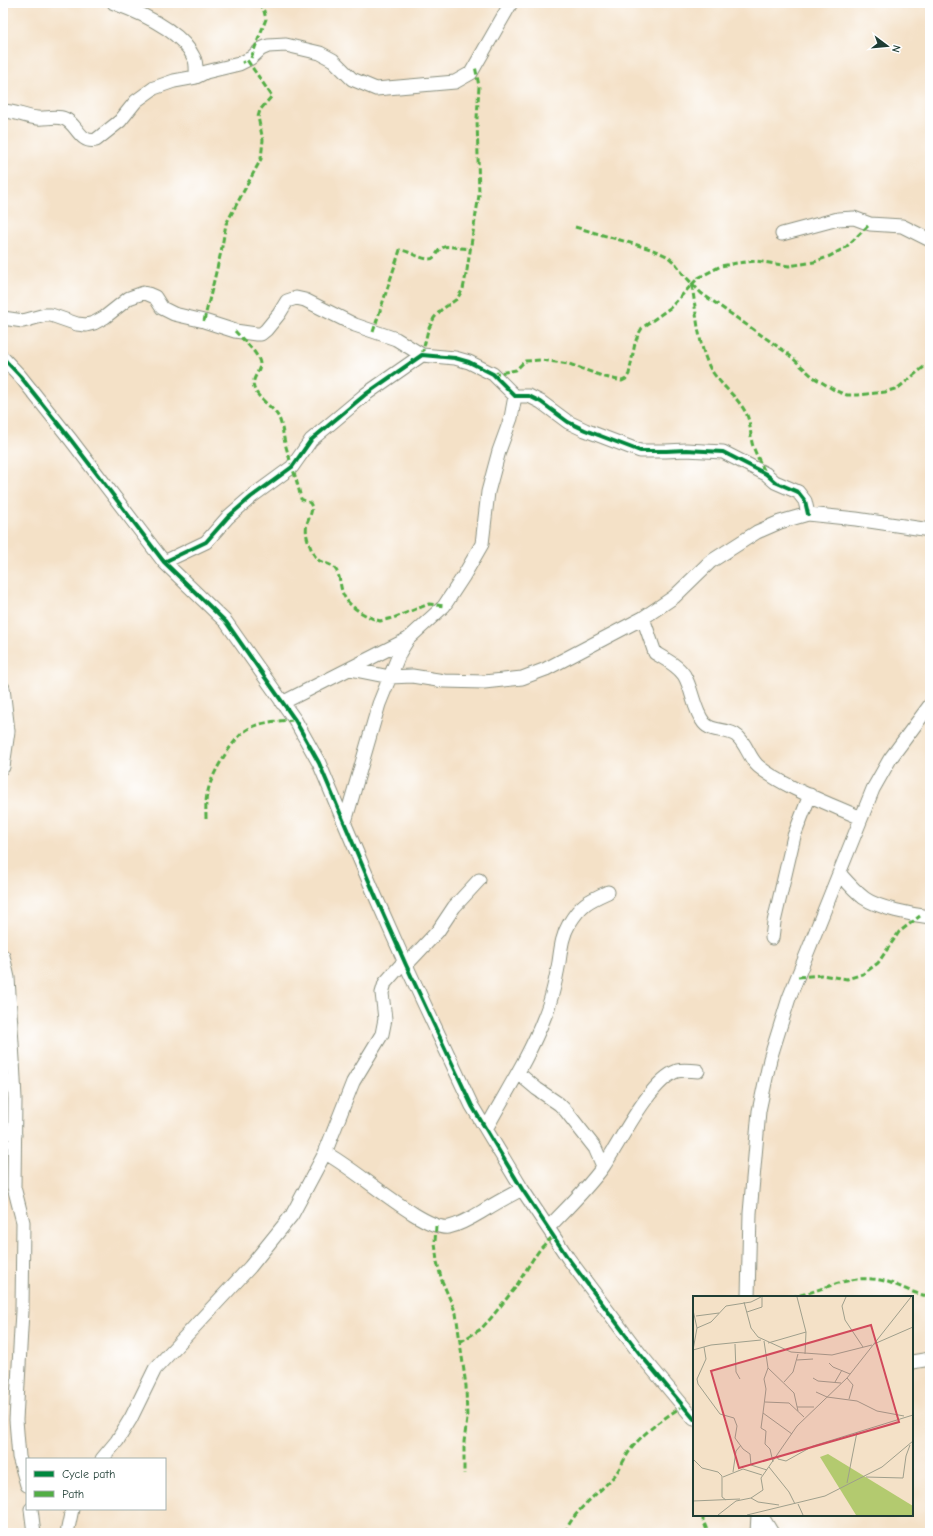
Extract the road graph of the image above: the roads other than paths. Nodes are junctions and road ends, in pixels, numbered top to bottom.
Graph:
1 (114, 3) edge
2 (511, 3) edge
3 (196, 77) junction
4 (3, 111) edge
5 (782, 234) dead end
6 (930, 240) edge
7 (3, 318) edge
8 (422, 355) junction
9 (3, 358) edge
10 (3, 369) edge
11 (20, 376) junction
12 (515, 396) junction
13 (808, 514) junction
14 (930, 530) edge
15 (164, 562) junction
16 (643, 618) junction
17 (408, 639) junction
18 (350, 669) junction
19 (390, 677) junction
20 (3, 688) edge
21 (282, 703) junction
22 (930, 705) edge
23 (3, 767) edge
24 (810, 795) junction
25 (861, 818) junction
26 (345, 822) junction
27 (840, 874) junction
28 (479, 880) dead end
29 (608, 892) dead end
30 (930, 916) edge
31 (772, 938) dead end
32 (3, 956) edge
33 (406, 964) junction
34 (698, 1071) dead end
35 (518, 1074) junction
36 (486, 1129) junction
37 (9, 1132) edge
38 (326, 1153) junction
39 (603, 1166) junction
40 (522, 1189) junction
41 (548, 1228) junction
42 (748, 1296) edge
43 (930, 1359) edge
44 (913, 1362) edge
45 (693, 1418) edge
46 (103, 1458) edge
47 (26, 1482) edge
48 (31, 1510) edge
49 (72, 1510) edge
50 (758, 1516) edge
51 (762, 1516) edge
52 (34, 1533) edge
53 (67, 1533) edge
54 (757, 1533) edge
55 (772, 1533) edge

1 - 3 street
2 - 3 street
3 - 4 street
5 - 6 street
7 - 8 street
8 - 12 street
8 - 15 street
9 - 11 street
10 - 11 street
11 - 15 street
12 - 13 street
12 - 17 street
13 - 14 street
13 - 16 street
15 - 21 street
16 - 19 street
16 - 24 street
17 - 18 street
17 - 19 street
18 - 19 street
18 - 21 street
19 - 26 street
20 - 23 street
21 - 26 street
22 - 25 street
24 - 25 street
24 - 31 street
25 - 27 street
26 - 33 street
27 - 30 street
27 - 42 street
28 - 33 street
29 - 35 street
32 - 37 street
33 - 36 street
33 - 38 street
34 - 39 street
35 - 36 street
35 - 39 street
36 - 40 street
37 - 47 street
38 - 40 street
38 - 46 street
39 - 41 street
40 - 41 street
41 - 45 street
43 - 44 street
48 - 52 street
49 - 53 street
50 - 54 street
51 - 55 street

